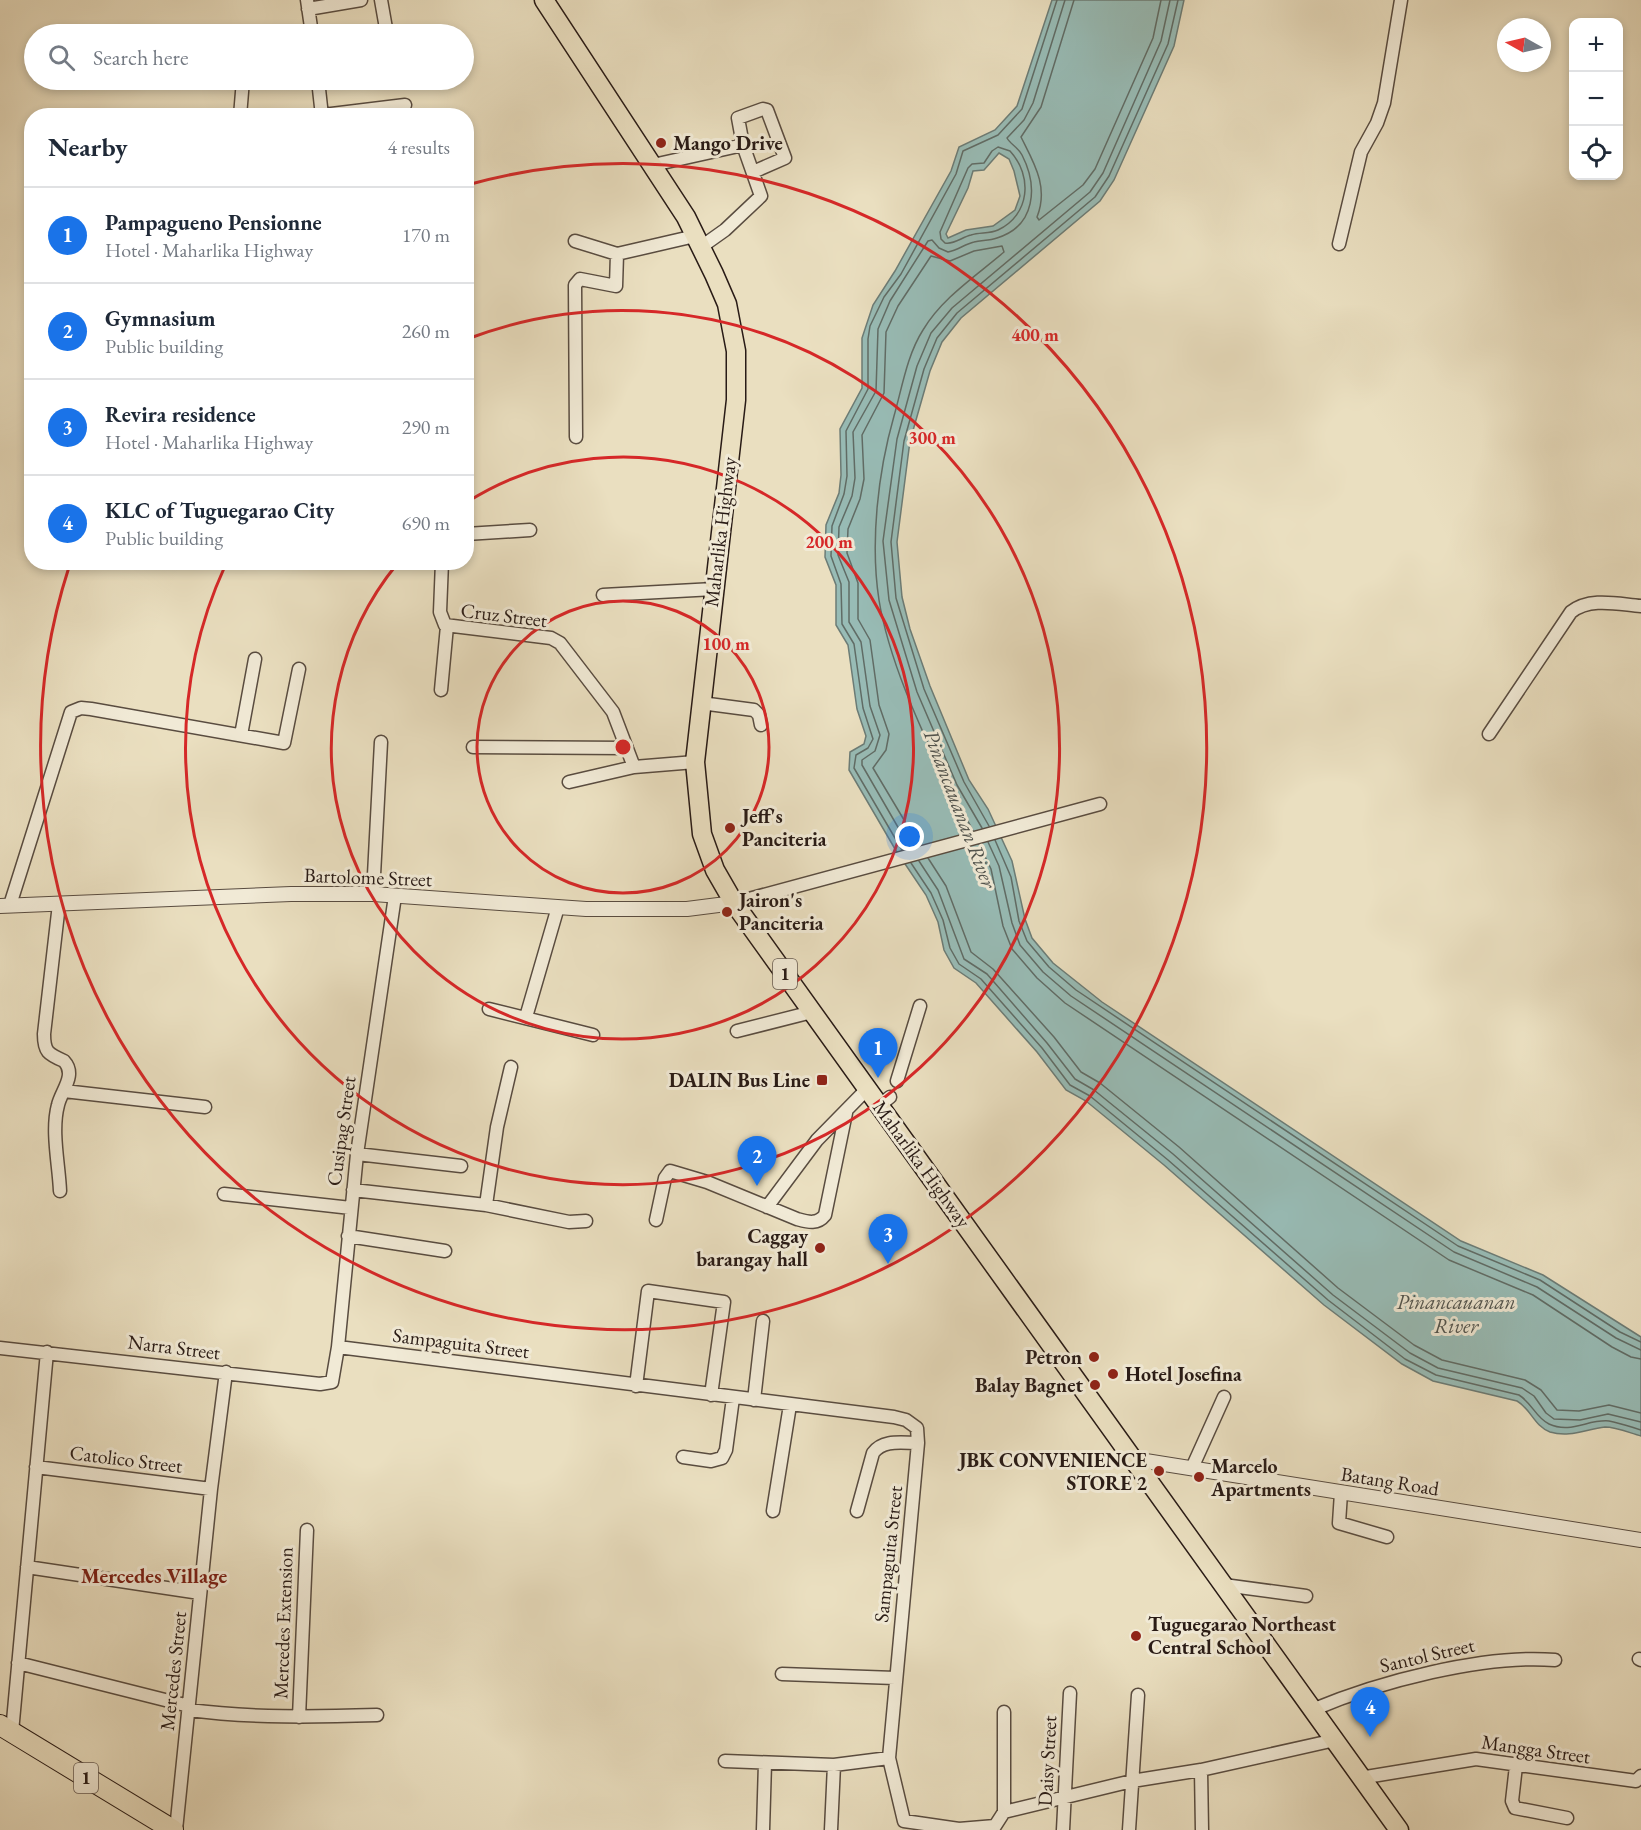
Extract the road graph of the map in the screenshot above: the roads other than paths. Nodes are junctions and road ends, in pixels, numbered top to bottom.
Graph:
1 (361, 0) edge
2 (381, 0) edge
3 (544, 0) edge
4 (1401, 0) edge
5 (308, 4) edge
6 (311, 24) edge
7 (385, 24) edge
8 (242, 90) edge
9 (319, 90) edge
10 (405, 105) dead end
11 (241, 108) edge
12 (321, 108) edge
13 (380, 108) edge
14 (743, 146) junction
15 (653, 165) junction
16 (753, 172) junction
17 (575, 241) dead end
18 (698, 241) junction
19 (1340, 244) dead end
20 (617, 254) junction
21 (576, 437) dead end
22 (530, 530) dead end
23 (474, 534) edge
24 (442, 570) edge
25 (714, 589) junction
26 (603, 595) dead end
27 (1641, 606) edge
28 (447, 626) junction
29 (255, 658) dead end
30 (299, 669) dead end
31 (441, 690) dead end
32 (701, 703) junction
33 (761, 725) dead end
34 (1489, 734) dead end
35 (241, 735) junction
36 (381, 742) dead end
37 (473, 747) dead end
38 (627, 748) junction
39 (695, 762) junction
40 (634, 767) junction
41 (569, 782) dead end
42 (1100, 804) dead end
43 (373, 894) junction
44 (395, 896) junction
45 (734, 903) junction
46 (59, 904) junction
47 (5, 906) edge
48 (558, 908) junction
49 (920, 1006) dead end
50 (489, 1009) dead end
51 (812, 1012) junction
52 (526, 1017) junction
53 (737, 1031) dead end
54 (593, 1035) dead end
55 (511, 1066) dead end
56 (897, 1081) dead end
57 (868, 1088) junction
58 (64, 1091) junction
59 (205, 1107) dead end
60 (846, 1113) junction
61 (357, 1154) junction
62 (461, 1166) dead end
63 (353, 1190) junction
64 (60, 1191) dead end
65 (224, 1194) dead end
66 (486, 1205) junction
67 (767, 1207) junction
68 (351, 1208) junction
69 (656, 1220) dead end
70 (585, 1221) dead end
71 (348, 1236) junction
72 (445, 1251) dead end
73 (763, 1322) dead end
74 (338, 1347) junction
75 (0, 1348) edge
76 (47, 1352) junction
77 (226, 1372) junction
78 (335, 1372) joint
79 (636, 1386) junction
80 (711, 1395) junction
81 (1224, 1397) dead end
82 (733, 1398) junction
83 (754, 1400) junction
84 (790, 1405) junction
85 (918, 1443) junction
86 (683, 1457) dead end
87 (1133, 1459) junction
88 (36, 1467) junction
89 (1192, 1468) junction
90 (211, 1489) junction
91 (1341, 1492) junction
92 (773, 1511) dead end
93 (857, 1511) dead end
94 (307, 1530) dead end
95 (1387, 1536) dead end
96 (1641, 1540) edge
97 (27, 1567) junction
98 (1224, 1585) junction
99 (200, 1593) junction
100 (1306, 1596) dead end
101 (1555, 1660) dead end
102 (18, 1663) junction
103 (782, 1674) dead end
104 (895, 1678) junction
105 (1070, 1693) dead end
106 (1138, 1695) dead end
107 (189, 1708) junction
108 (1312, 1710) junction
109 (1004, 1712) dead end
110 (376, 1715) dead end
111 (298, 1717) junction
112 (6, 1729) edge
113 (1335, 1740) junction
114 (889, 1758) junction
115 (725, 1761) dead end
116 (765, 1763) junction
117 (834, 1765) junction
118 (1516, 1766) junction
119 (1201, 1770) junction
120 (1360, 1778) junction
121 (1638, 1778) edge
122 (1132, 1780) junction
123 (1066, 1797) junction
124 (1004, 1812) junction
125 (1568, 1818) dead end
126 (904, 1826) edge
127 (995, 1828) edge
128 (175, 1830) edge
129 (763, 1830) edge
130 (831, 1830) edge
131 (959, 1830) edge
132 (1063, 1830) edge
133 (1129, 1830) edge
134 (1202, 1830) edge
135 (1399, 1830) edge

1 - 5 street
2 - 7 street
3 - 15 main road, Maharlika Highway / 1
4 - 19 street
5 - 6 street
8 - 11 street
9 - 12 street
10 - 13 street
14 - 15 street
14 - 16 street
14 - 16 street
15 - 18 main road, Maharlika Highway / 1
16 - 18 street
17 - 20 street
18 - 20 street
18 - 25 main road, Maharlika Highway / 1
20 - 21 street
22 - 23 street
24 - 28 street, Cruz Street
25 - 26 street
25 - 32 main road, Maharlika Highway / 1
27 - 34 street
28 - 31 street
28 - 38 street, Cruz Street
29 - 35 street
30 - 35 street
32 - 33 street
32 - 39 main road, Maharlika Highway / 1
35 - 47 street
36 - 43 street
37 - 38 street
38 - 40 street, Cruz Street
39 - 40 street
39 - 45 main road, Maharlika Highway / 1
40 - 41 street
42 - 45 street
43 - 44 street, Bartolome Street
43 - 46 street, Bartolome Street
44 - 48 street, Bartolome Street
44 - 61 street, Cusipag Street
45 - 48 street, Bartolome Street
45 - 51 main road, Maharlika Highway / 1
46 - 47 street, Bartolome Street
46 - 58 street
48 - 52 street
49 - 56 street
50 - 52 street
51 - 53 street
51 - 57 main road, Maharlika Highway / 1
52 - 54 street
55 - 66 street
57 - 60 street
57 - 87 main road, Maharlika Highway / 1
58 - 59 street
58 - 64 street
60 - 67 street
60 - 67 street
61 - 62 street
61 - 63 street, Cusipag Street
63 - 66 street
63 - 68 street, Cusipag Street
65 - 68 street
66 - 70 street
67 - 69 street
68 - 71 street, Cusipag Street
71 - 72 street
71 - 74 street, Cusipag Street
73 - 83 street
74 - 78 street, Cusipag Street
74 - 79 street, Sampaguita Street
75 - 76 street, Narra Street
76 - 77 street, Narra Street
76 - 88 street
77 - 78 street, Narra Street
77 - 90 street, Mercedes Street
79 - 80 street, Sampaguita Street
79 - 80 street
80 - 82 street, Sampaguita Street
81 - 89 street
82 - 83 street, Sampaguita Street
82 - 86 street
83 - 84 street, Sampaguita Street
84 - 85 street, Sampaguita Street
84 - 92 street
85 - 93 street
85 - 104 street, Sampaguita Street
87 - 89 street, Batang Road
87 - 98 main road, Maharlika Highway / 1
88 - 90 street, Catolico Street
88 - 97 street
89 - 91 street, Batang Road
90 - 99 street, Mercedes Street
91 - 95 street
91 - 96 street, Batang Road
94 - 111 street, Mercedes Extension
97 - 99 street
97 - 102 street
98 - 100 street
98 - 108 main road, Maharlika Highway / 1
99 - 107 street, Mercedes Street
101 - 108 street, Santol Street
102 - 107 street, Mercedes Extension
102 - 112 street
103 - 104 street
104 - 114 street, Sampaguita Street
105 - 123 street, Daisy Street
106 - 122 street
107 - 111 street, Mercedes Extension
107 - 128 street, Mercedes Street
108 - 113 main road, Maharlika Highway / 1
109 - 124 street
110 - 111 street, Mercedes Extension
112 - 128 highway, 1
113 - 119 street
113 - 120 main road, Maharlika Highway / 1
114 - 117 street
114 - 126 street, Sampaguita Street
115 - 116 street
116 - 117 street
116 - 129 street
117 - 130 street
118 - 120 street, Mangga Street
118 - 121 street, Mangga Street
118 - 125 street
119 - 122 street
119 - 134 street
120 - 135 main road, Maharlika Highway / 1
122 - 123 street
122 - 133 street
123 - 124 street
123 - 132 street, Daisy Street
124 - 127 street, Sampaguita Street
126 - 131 street, Sampaguita Street
127 - 131 street, Sampaguita Street

